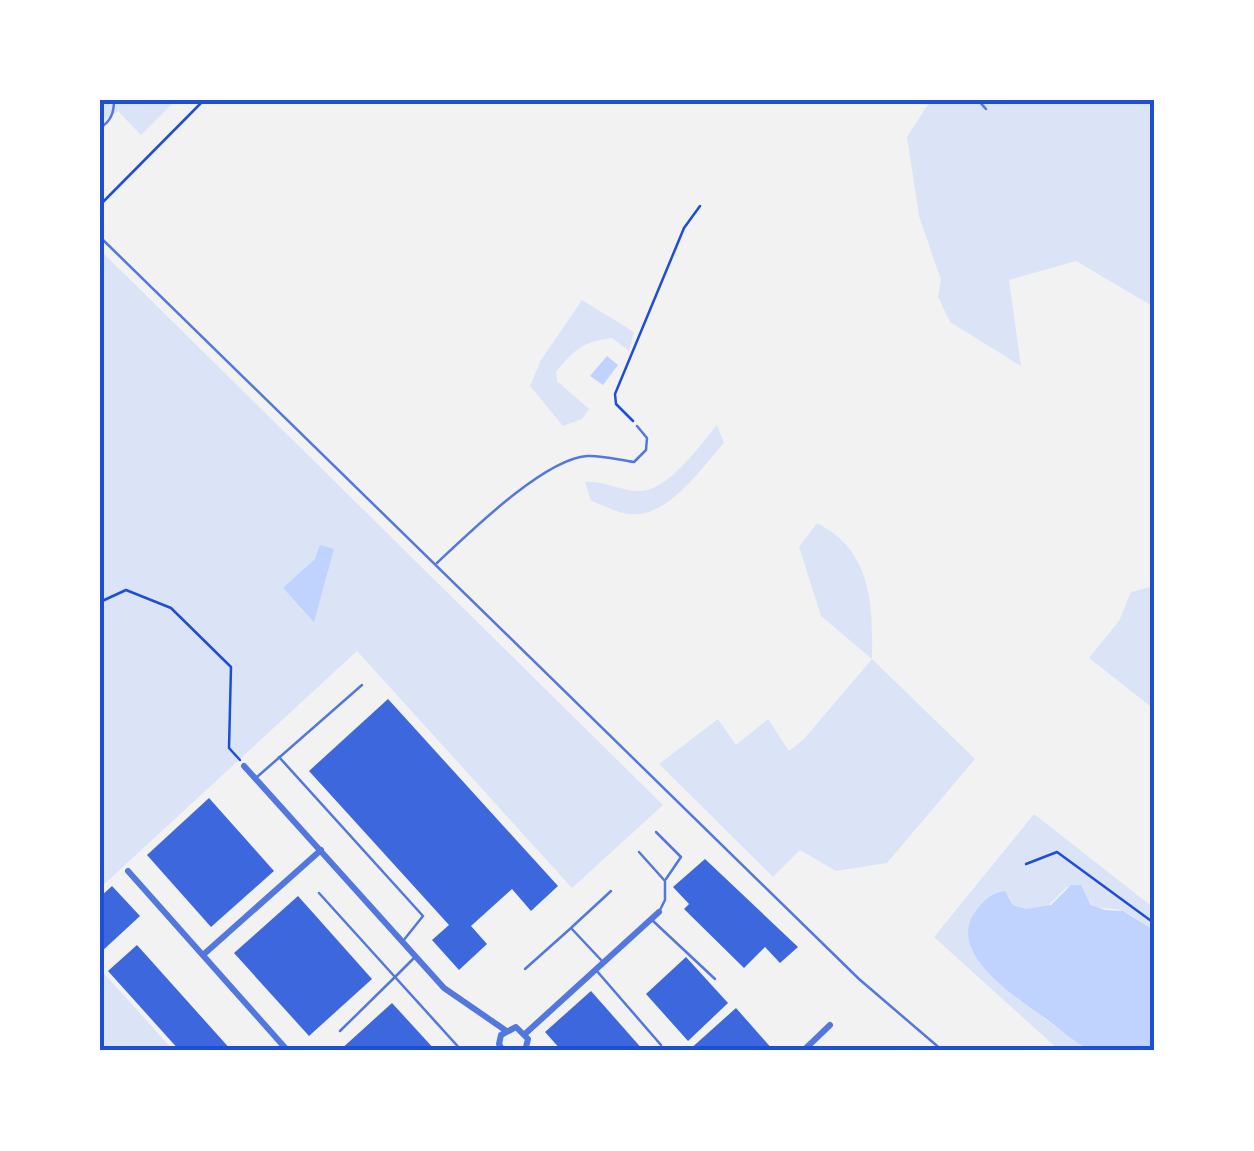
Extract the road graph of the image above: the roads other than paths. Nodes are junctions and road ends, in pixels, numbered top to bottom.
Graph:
1 (114, 100) edge
2 (978, 100) edge
3 (986, 109) dead end
4 (100, 128) edge
5 (100, 237) edge
6 (637, 426) road end
7 (436, 563) junction
8 (362, 685) dead end
9 (279, 757) junction
10 (244, 766) road end
11 (256, 778) junction
12 (656, 832) dead end
13 (321, 850) junction
14 (639, 852) dead end
15 (128, 871) dead end
16 (665, 881) junction
17 (611, 891) dead end
18 (319, 892) dead end
19 (659, 912) joint
20 (651, 919) junction
21 (571, 928) junction
22 (403, 940) junction
23 (203, 955) junction
24 (416, 956) junction
25 (603, 962) junction
26 (525, 969) dead end
27 (596, 969) junction
28 (395, 977) junction
29 (715, 979) dead end
30 (830, 1025) dead end
31 (505, 1030) junction
32 (340, 1031) dead end
33 (526, 1034) junction
34 (661, 1044) dead end
35 (288, 1051) edge
36 (462, 1051) edge
37 (503, 1051) edge
38 (525, 1051) edge
39 (802, 1051) edge
40 (943, 1051) edge

1 - 4 lane
2 - 3 lane
5 - 7 lane
6 - 7 lane
7 - 40 lane
8 - 9 lane
9 - 11 lane
9 - 22 lane
10 - 11 street
11 - 13 street
12 - 16 lane
13 - 22 street
13 - 23 street
14 - 16 lane
15 - 23 street
16 - 19 lane
17 - 21 lane
18 - 28 lane
19 - 20 street
20 - 25 street
20 - 29 lane
21 - 25 lane
21 - 26 lane
22 - 24 street
23 - 35 street
24 - 28 lane
24 - 31 street
25 - 27 street
27 - 33 street
27 - 34 lane
28 - 32 lane
28 - 36 lane
30 - 39 street
31 - 33 street
31 - 37 street
33 - 38 street

